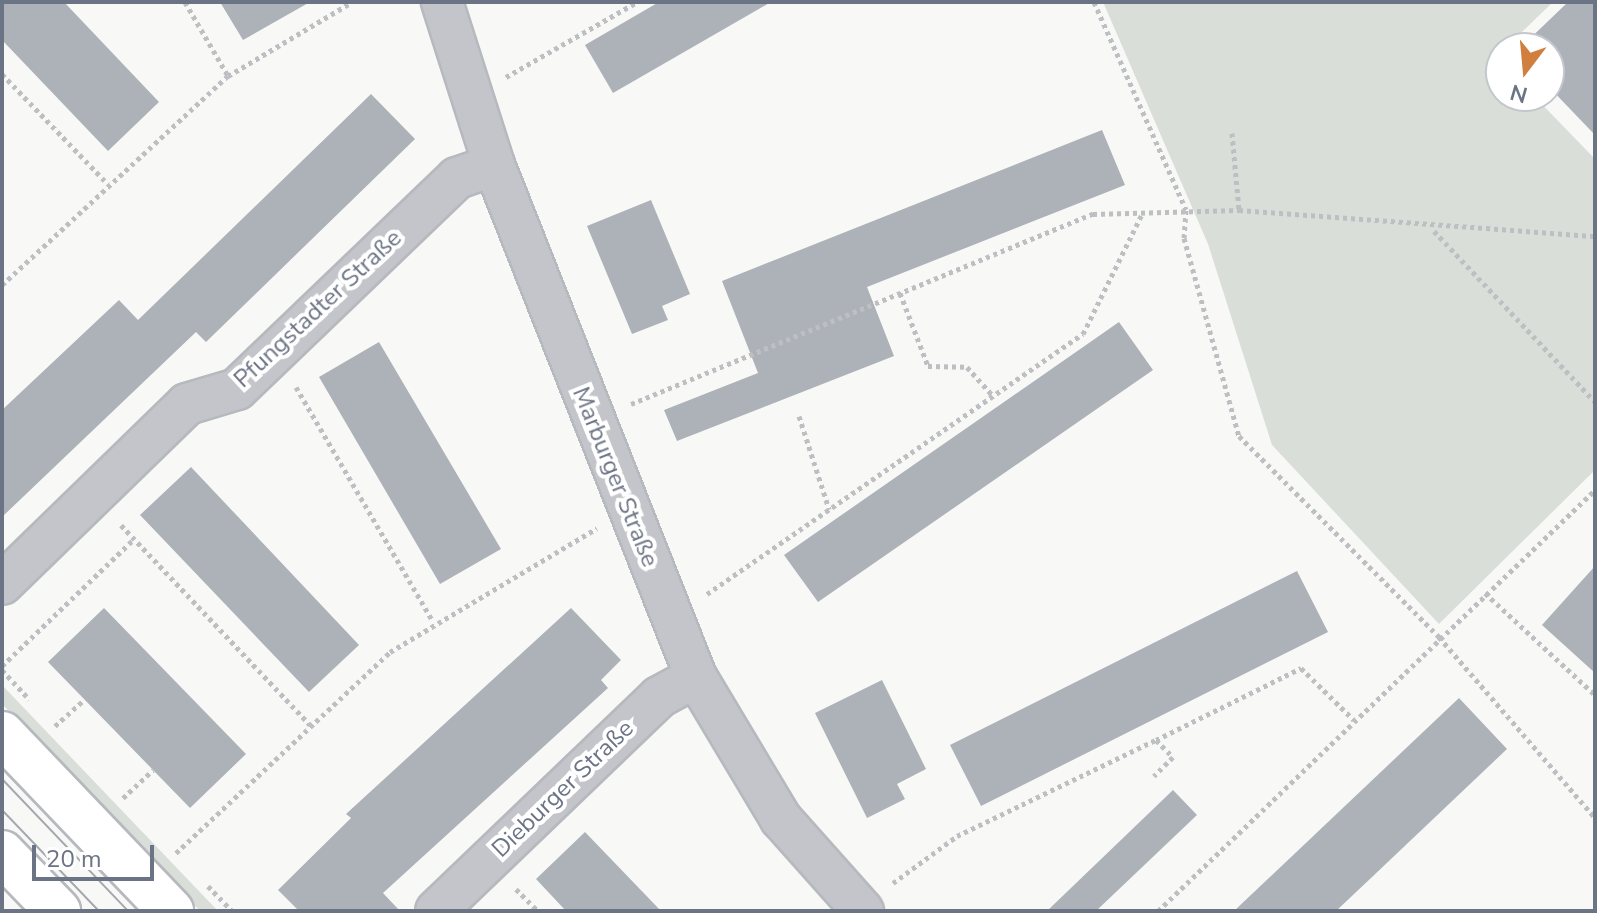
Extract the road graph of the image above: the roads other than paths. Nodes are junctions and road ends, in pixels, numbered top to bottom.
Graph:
1 (442, 2) edge
2 (494, 165) junction
3 (2, 584) edge
4 (696, 677) junction
5 (2, 734) edge
6 (2, 853) edge
7 (861, 909) edge
8 (58, 911) edge
9 (171, 911) edge
10 (436, 911) edge

1 - 2 street, Marburger Straße
2 - 3 street, Pfungstadter Straße
2 - 4 street, Marburger Straße
4 - 7 street, Marburger Straße
4 - 10 street, Dieburger Straße
5 - 9 main road
6 - 8 main road

